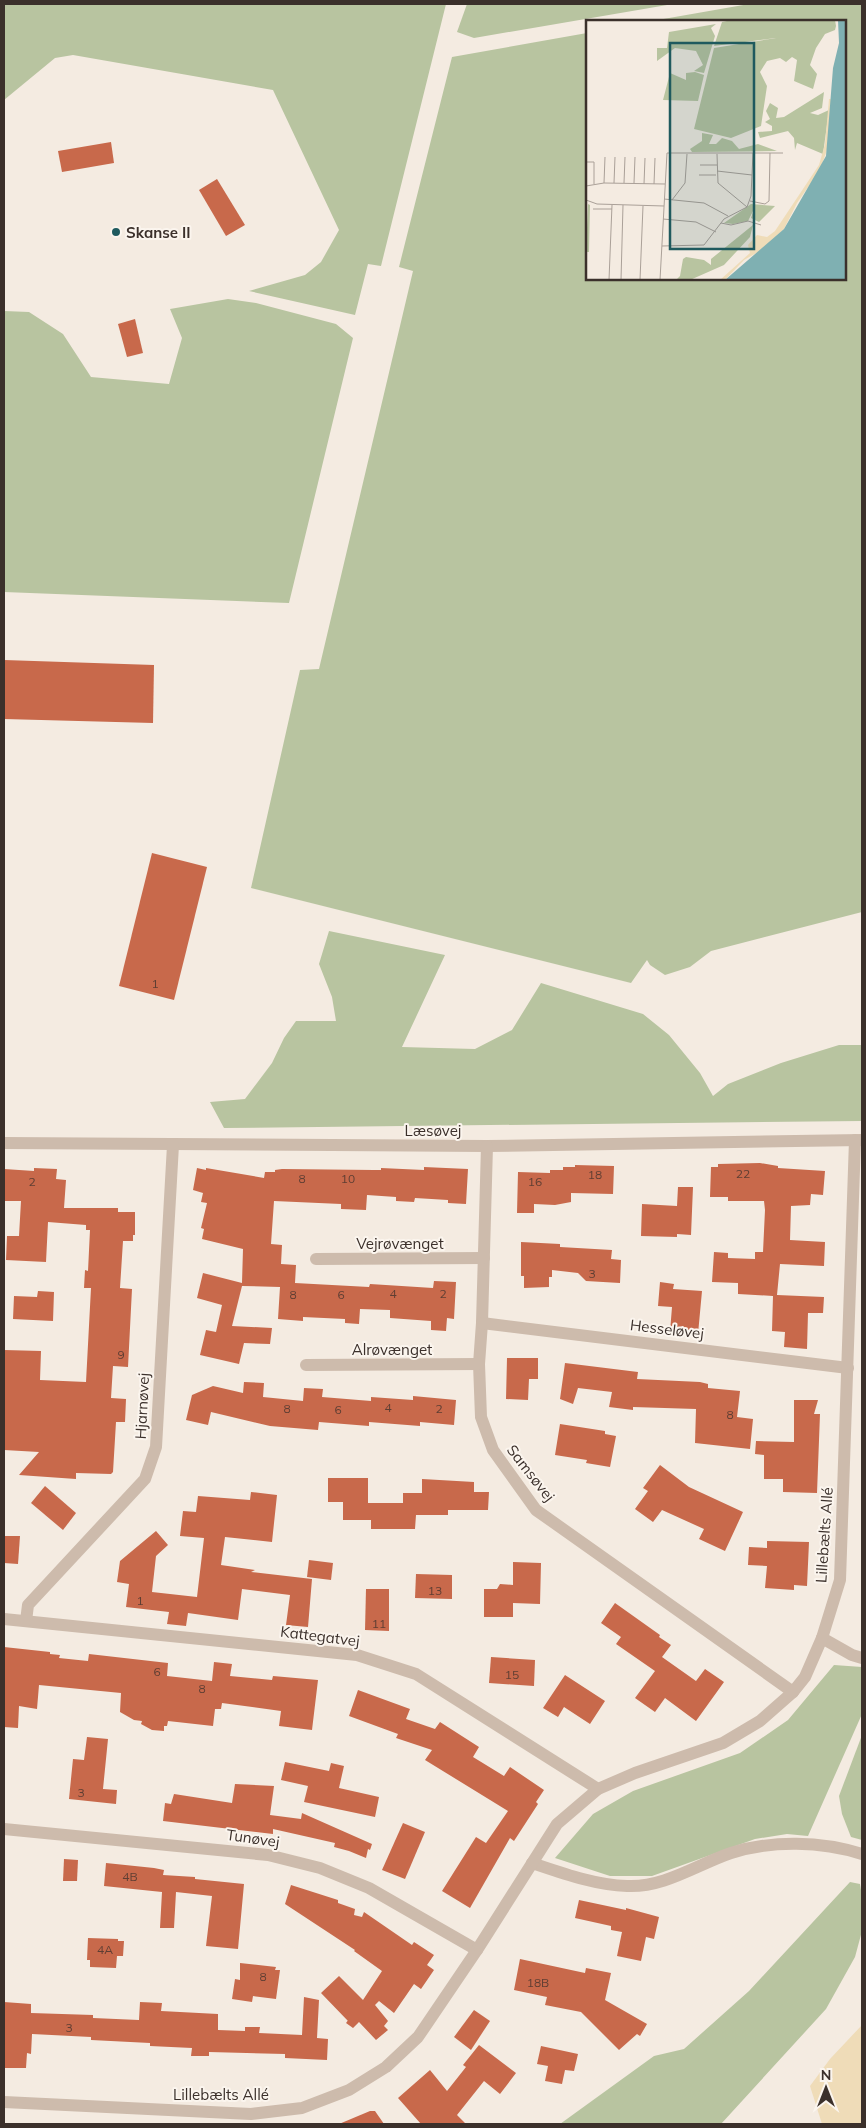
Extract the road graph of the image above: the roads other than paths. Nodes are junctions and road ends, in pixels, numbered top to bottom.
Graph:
1 (859, 1140) edge
2 (4, 1143) edge
3 (173, 1145) junction
4 (488, 1146) junction
5 (484, 1258) junction
6 (316, 1259) dead end
7 (482, 1323) junction
8 (479, 1364) junction
9 (306, 1365) dead end
10 (848, 1368) junction
11 (4, 1619) edge
12 (26, 1621) junction
13 (822, 1638) junction
14 (862, 1658) edge
15 (793, 1692) junction
16 (598, 1789) junction
17 (4, 1829) edge
18 (862, 1854) edge
19 (532, 1863) junction
20 (477, 1950) junction
21 (4, 2102) edge

1 - 4 street, Læsøvej
1 - 10 street, Lillebælts Allé
2 - 3 street, Læsøvej
3 - 4 street, Læsøvej
3 - 12 street, Hjarnøvej
4 - 5 street, Samsøvej
5 - 6 street, Vejrøvænget
5 - 7 street, Samsøvej
7 - 8 street, Samsøvej
7 - 10 street, Hesseløvej
8 - 9 street, Alrøvænget
8 - 15 street, Samsøvej
10 - 13 street, Lillebælts Allé
11 - 12 street, Kattegatvej
12 - 16 street, Kattegatvej
13 - 14 street
13 - 15 street, Lillebælts Allé
15 - 16 street, Lillebælts Allé
16 - 19 street, Lillebælts Allé
17 - 20 street, Tunøvej
18 - 19 street
19 - 20 street, Lillebælts Allé
20 - 21 street, Lillebælts Allé

